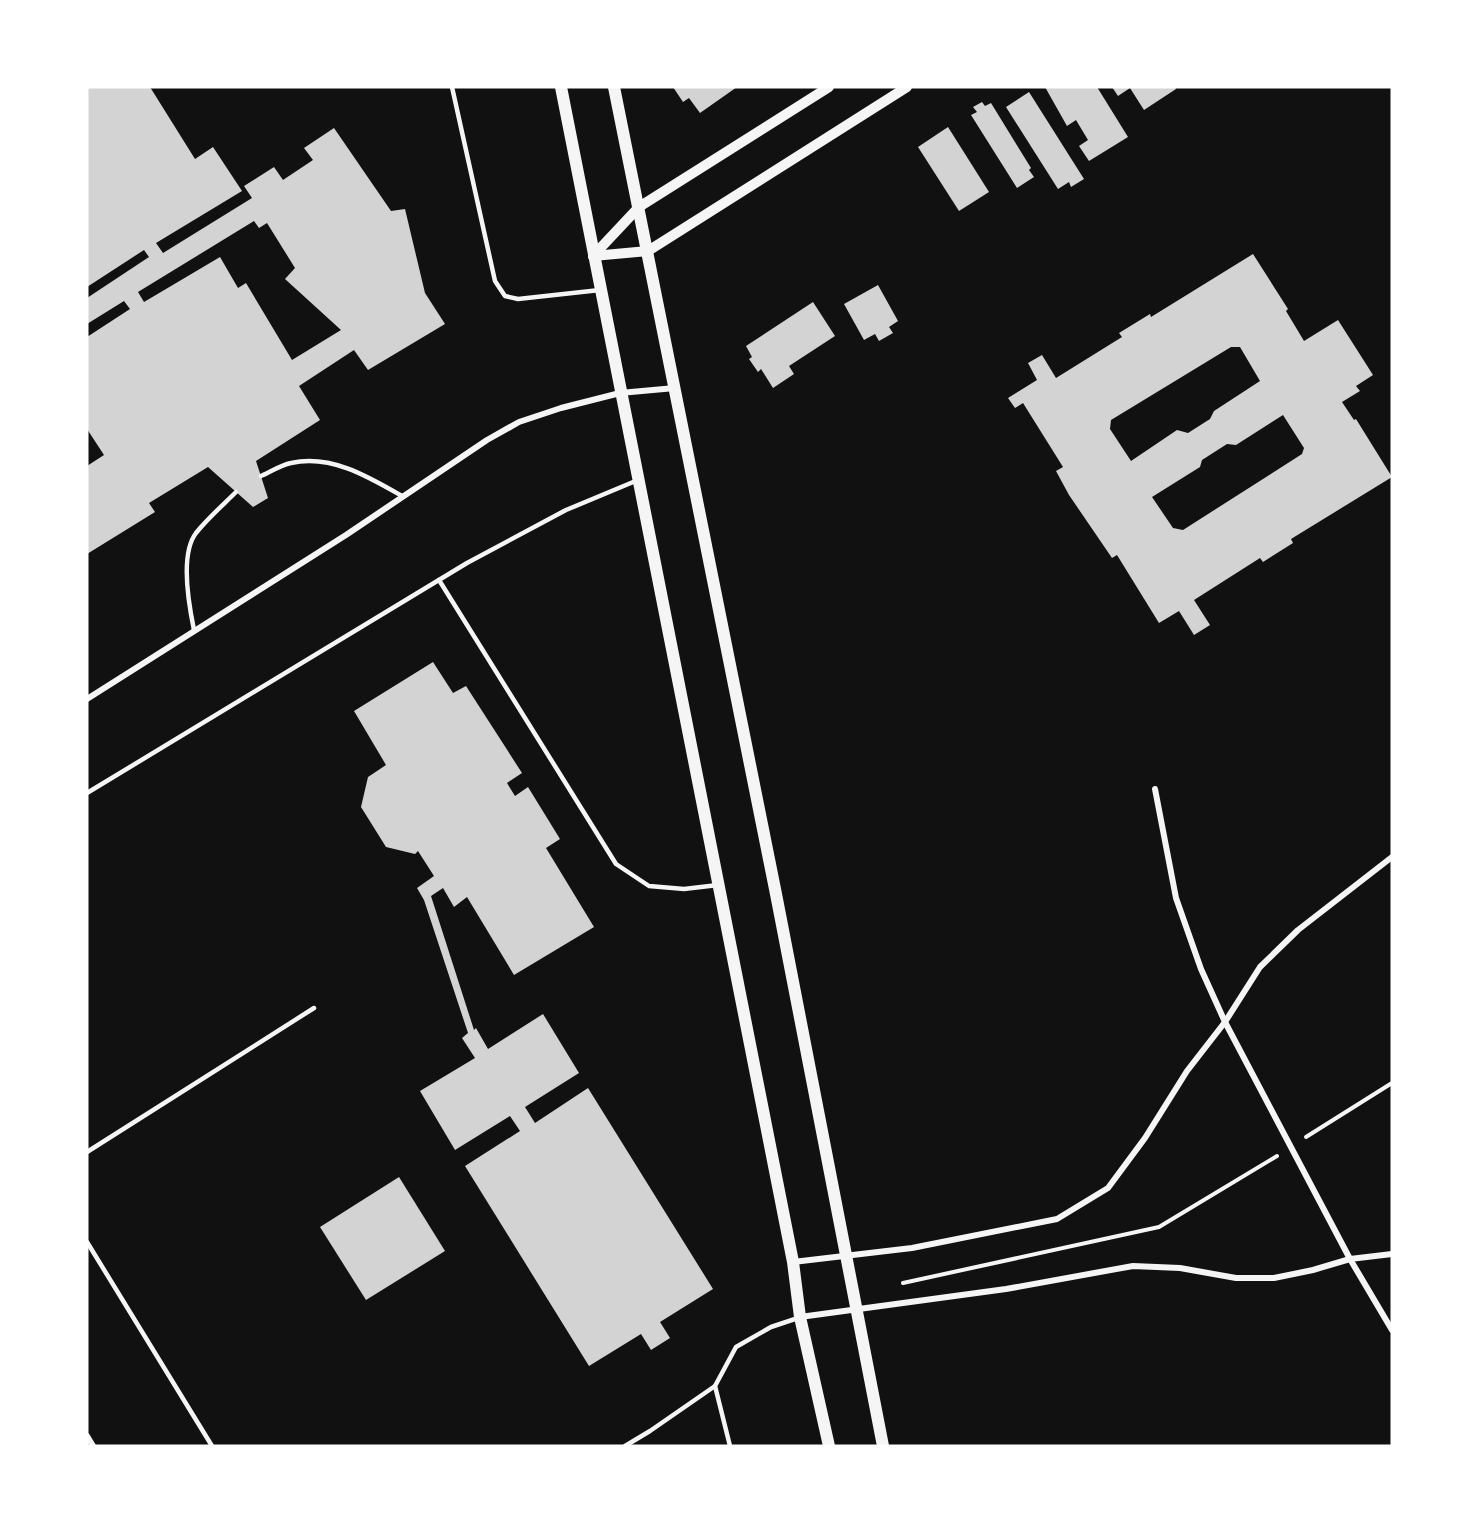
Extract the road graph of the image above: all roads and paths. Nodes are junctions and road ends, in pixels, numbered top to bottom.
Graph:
1 (452, 87) edge
2 (561, 87) edge
3 (614, 87) edge
4 (829, 87) edge
5 (907, 87) edge
6 (639, 207) junction
7 (648, 251) junction
8 (593, 256) junction
9 (600, 290) junction
10 (675, 388) junction
11 (621, 393) junction
12 (261, 476) dead end
13 (638, 480) junction
14 (236, 492) dead end
15 (402, 496) junction
16 (439, 580) junction
17 (194, 630) junction
18 (87, 699) edge
19 (1155, 789) dead end
20 (87, 793) edge
21 (1392, 857) edge
22 (718, 885) junction
23 (314, 1008) dead end
24 (1226, 1022) junction
25 (1392, 1083) edge
26 (1292, 1147) junction
27 (87, 1152) edge
28 (87, 1242) edge
29 (1392, 1254) edge
30 (845, 1256) junction
31 (1350, 1259) junction
32 (793, 1262) junction
33 (893, 1285) dead end
34 (857, 1310) junction
35 (800, 1317) junction
36 (1392, 1330) edge
37 (715, 1386) junction
38 (87, 1436) edge
39 (93, 1446) edge
40 (212, 1446) edge
41 (625, 1446) edge
42 (730, 1446) edge
43 (829, 1446) edge
44 (883, 1446) edge

1 - 9 lane
2 - 8 main road
3 - 6 main road
4 - 6 street
5 - 7 street
6 - 7 main road
6 - 8 street
7 - 8 street
7 - 10 main road
8 - 9 main road
9 - 11 main road
10 - 11 street
10 - 30 main road
11 - 13 main road
11 - 15 street
12 - 15 lane
13 - 16 lane
13 - 22 main road
14 - 17 lane
15 - 17 street
16 - 20 lane
16 - 22 lane
17 - 18 street
19 - 24 street
21 - 24 street
22 - 32 main road
23 - 27 lane
24 - 26 street
24 - 30 street
25 - 26 path
26 - 31 street
26 - 33 path
28 - 40 lane
29 - 31 street
30 - 32 street
30 - 34 main road
31 - 34 street
31 - 36 street
32 - 35 main road
34 - 35 street
34 - 44 main road
35 - 37 lane
35 - 43 main road
37 - 41 lane
37 - 42 lane
38 - 39 street

